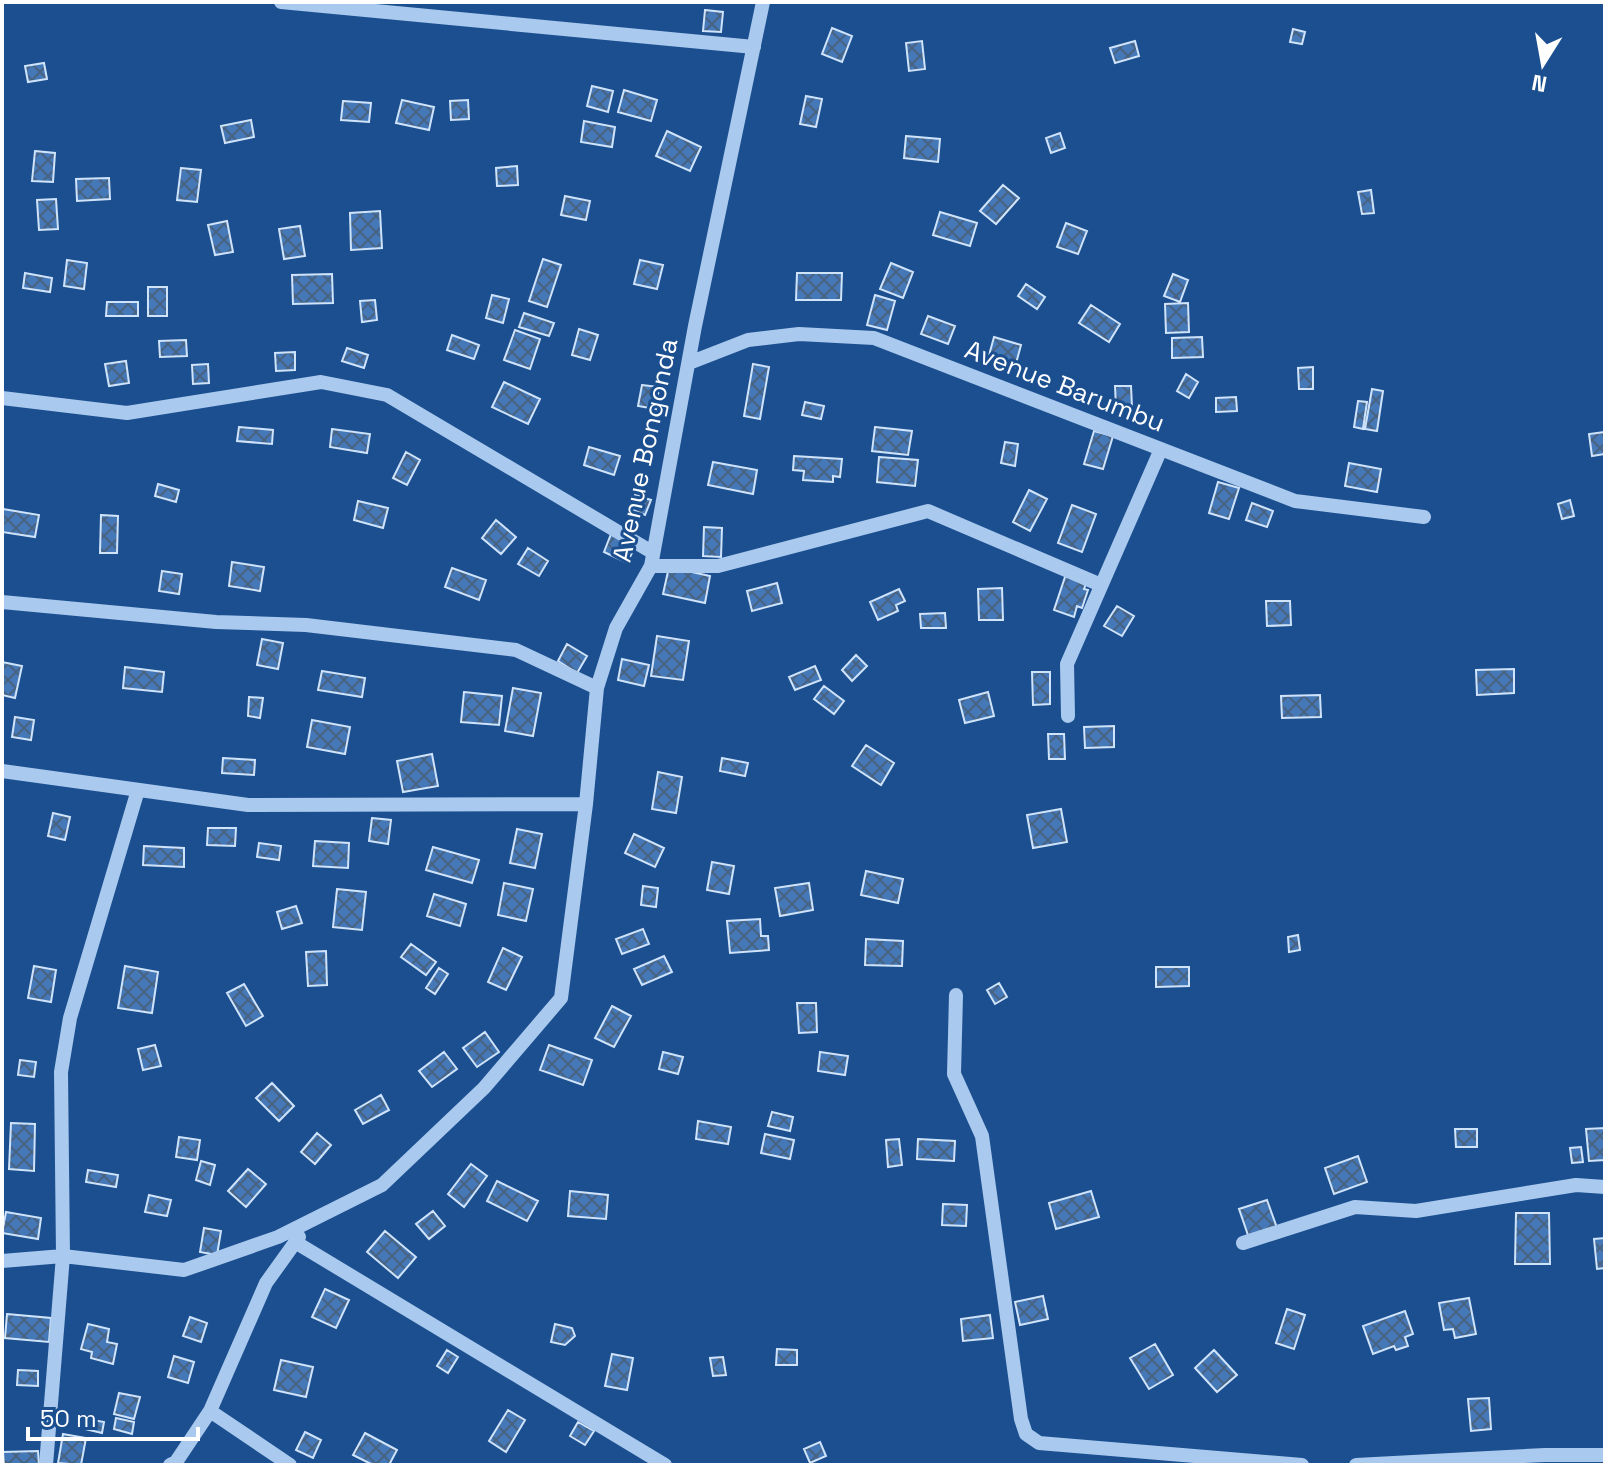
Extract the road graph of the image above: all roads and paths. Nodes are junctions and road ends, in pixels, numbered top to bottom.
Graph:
1 (281, 2) edge
2 (763, 2) edge
3 (754, 47) junction
4 (689, 363) junction
5 (2, 398) edge
6 (1161, 449) junction
7 (1424, 517) dead end
8 (652, 559) junction
9 (1101, 585) junction
10 (2, 602) edge
11 (597, 688) junction
12 (1068, 716) dead end
13 (2, 771) edge
14 (138, 790) junction
15 (586, 804) junction
16 (956, 995) dead end
17 (1605, 1187) edge
18 (311, 1220) junction
19 (295, 1242) junction
20 (1243, 1243) dead end
21 (63, 1256) junction
22 (2, 1261) edge
23 (210, 1411) junction
24 (1605, 1455) edge
25 (1404, 1464) edge
26 (46, 1465) edge
27 (170, 1465) edge
28 (290, 1465) edge
29 (665, 1465) edge
30 (1302, 1465) edge
31 (1356, 1465) edge

1 - 3 street
2 - 3 street, Avenue Bongonda
3 - 4 street, Avenue Bongonda
4 - 6 street, Avenue Barumbu
4 - 8 street, Avenue Bongonda
5 - 8 street
6 - 7 street, Avenue Barumbu
6 - 9 street
8 - 9 street
8 - 11 street, Avenue Bongonda
9 - 12 street
10 - 11 street
11 - 15 street, Avenue Bongonda
13 - 14 street
14 - 15 street
14 - 21 street
15 - 18 street, Avenue Bongonda
16 - 30 street
17 - 20 street
18 - 19 street
18 - 21 street
19 - 23 street
19 - 29 street
21 - 22 street
21 - 26 street
23 - 27 street
23 - 28 street
24 - 25 street
25 - 31 street

